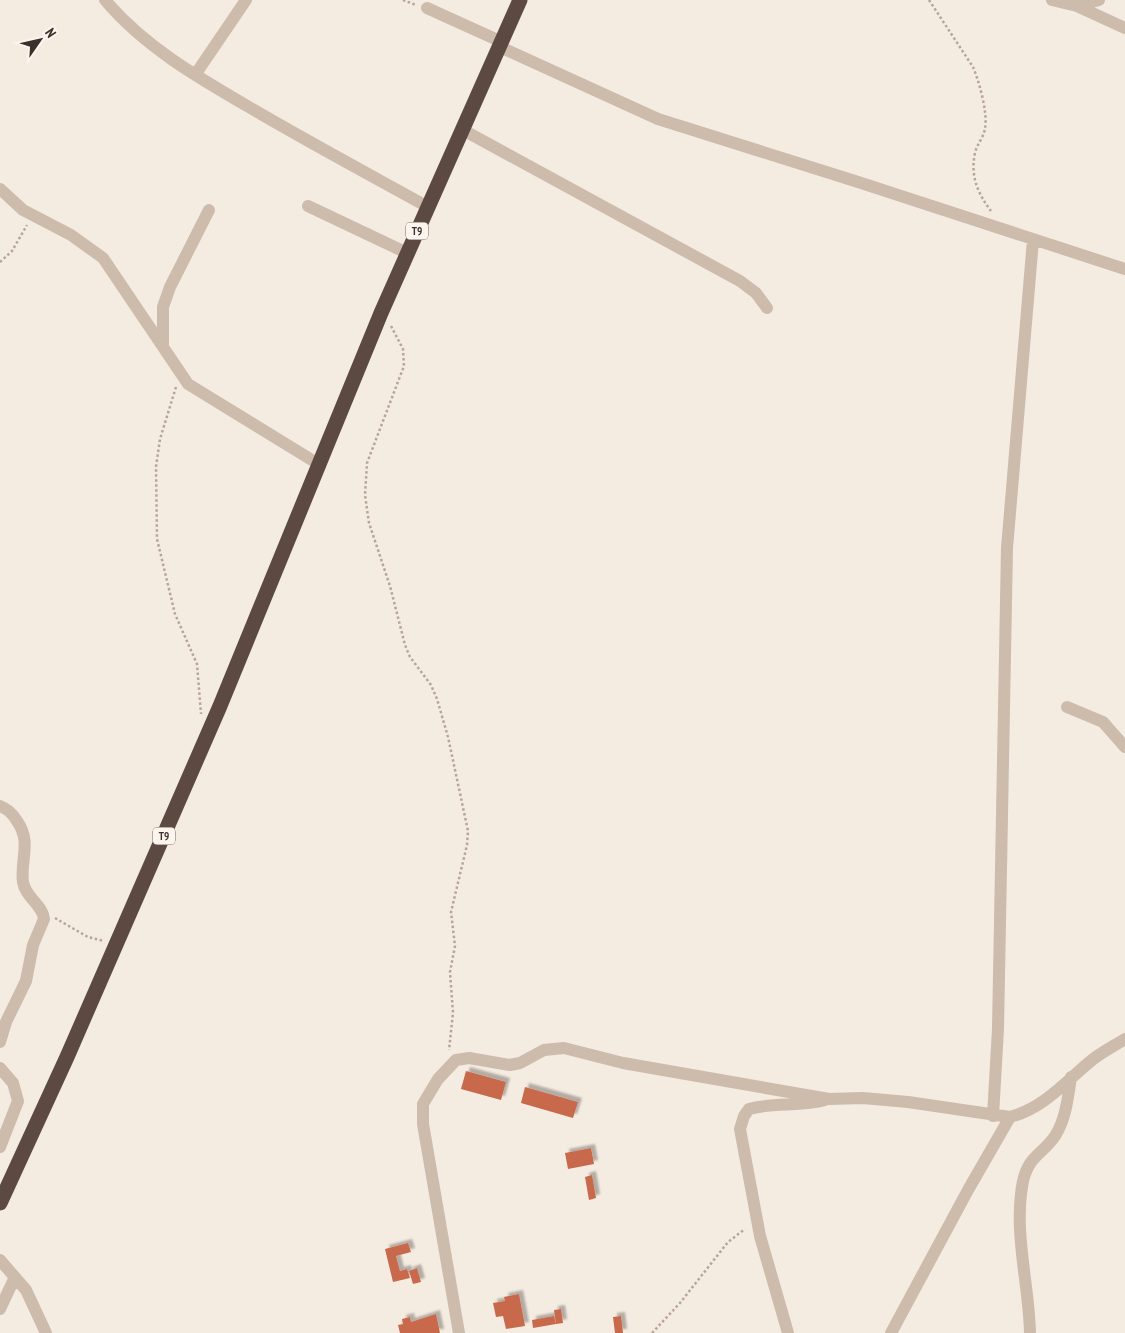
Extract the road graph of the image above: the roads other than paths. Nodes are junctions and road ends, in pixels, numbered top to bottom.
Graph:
1 (105, 0) edge
2 (246, 0) edge
3 (520, 0) edge
4 (1052, 0) edge
5 (1099, 0) edge
6 (1077, 6) junction
7 (427, 8) dead end
8 (1125, 28) edge
9 (501, 45) junction
10 (195, 75) junction
11 (463, 130) junction
12 (0, 189) edge
13 (308, 206) dead end
14 (428, 207) junction
15 (209, 210) dead end
16 (1033, 240) junction
17 (407, 254) junction
18 (1125, 269) edge
19 (767, 308) dead end
20 (163, 350) junction
21 (320, 465) junction
22 (1067, 707) dead end
23 (1125, 747) edge
24 (0, 806) edge
25 (1125, 1039) edge
26 (0, 1042) edge
27 (0, 1068) edge
28 (1071, 1077) junction
29 (829, 1099) junction
30 (994, 1116) junction
31 (1010, 1117) junction
32 (0, 1146) edge
33 (0, 1203) edge
34 (0, 1260) edge
35 (15, 1277) junction
36 (0, 1308) edge
37 (46, 1333) edge
38 (459, 1333) edge
39 (788, 1333) edge
40 (891, 1333) edge
41 (1030, 1333) edge

1 - 10 street
2 - 10 street
3 - 9 highway, T9
4 - 6 street
5 - 6 street
6 - 8 street
7 - 9 street
9 - 11 highway, T9
9 - 16 street
10 - 14 street
11 - 14 highway, T9
11 - 19 street
12 - 20 street
13 - 17 street
14 - 17 highway, T9
15 - 20 street
16 - 18 street
16 - 30 street
17 - 21 highway, T9
20 - 21 street
21 - 33 highway, T9
22 - 23 street
24 - 26 street
25 - 28 street
27 - 32 street
28 - 31 street
28 - 41 street
29 - 30 street
29 - 38 street
29 - 39 street
30 - 31 street
31 - 40 street
34 - 35 street
35 - 36 street
35 - 37 street

